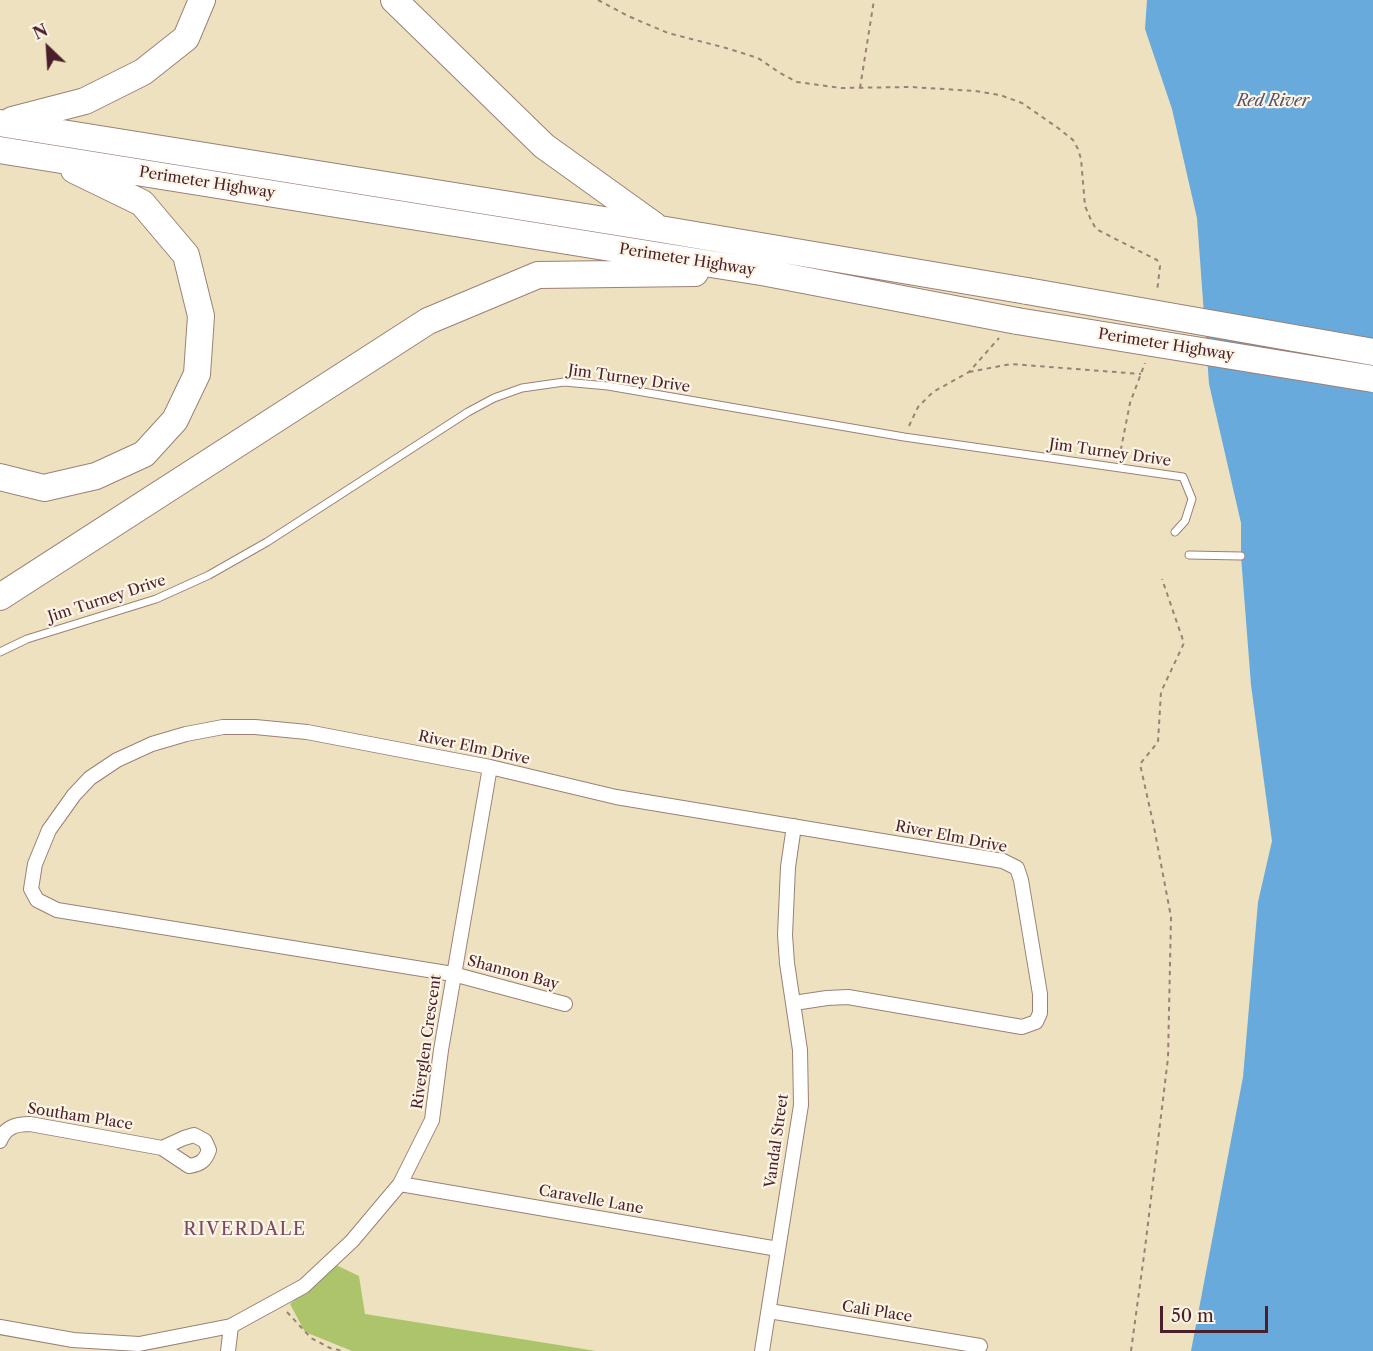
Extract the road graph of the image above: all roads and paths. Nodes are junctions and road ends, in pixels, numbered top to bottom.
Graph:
1 (202, 0) edge
2 (394, 0) edge
3 (598, 0) edge
4 (874, 0) edge
5 (860, 88) junction
6 (0, 123) edge
7 (0, 150) edge
8 (50, 158) junction
9 (660, 229) junction
10 (767, 273) junction
11 (1156, 300) dead end
12 (1009, 328) junction
13 (1373, 352) edge
14 (1146, 358) dead end
15 (969, 372) junction
16 (1141, 374) junction
17 (1373, 379) edge
18 (904, 437) junction
19 (1118, 467) junction
20 (0, 477) edge
21 (1175, 532) dead end
22 (1189, 555) dead end
23 (1241, 556) dead end
24 (1162, 579) dead end
25 (0, 597) edge
26 (0, 652) edge
27 (490, 767) junction
28 (794, 826) junction
29 (453, 974) junction
30 (794, 1003) junction
31 (565, 1004) dead end
32 (0, 1141) edge
33 (162, 1148) dead end
34 (400, 1184) junction
35 (778, 1248) junction
36 (280, 1299) junction
37 (769, 1311) junction
38 (231, 1326) junction
39 (0, 1327) edge
40 (980, 1346) dead end
41 (228, 1351) edge
42 (343, 1351) edge
43 (762, 1351) edge
44 (1131, 1351) edge

1 - 6 highway
2 - 9 highway
3 - 5 path
4 - 5 path
5 - 11 path
6 - 9 highway, Perimeter Highway
7 - 8 highway, Perimeter Highway
8 - 10 highway, Perimeter Highway
8 - 20 highway
9 - 13 highway, Perimeter Highway, bridge
10 - 12 highway, Perimeter Highway
10 - 25 highway
12 - 15 path
12 - 17 highway, Perimeter Highway, bridge
14 - 16 path
15 - 16 path
15 - 18 path
16 - 19 path
18 - 19 lane, Jim Turney Drive
18 - 26 lane, Jim Turney Drive
19 - 21 lane, Jim Turney Drive
22 - 23 lane
24 - 44 path
27 - 28 street, River Elm Drive
27 - 29 street, Riverglen Crescent
27 - 29 street, River Elm Drive
28 - 30 street, Vandal Street
28 - 30 street, River Elm Drive
29 - 31 street, Shannon Bay
29 - 34 street, Riverglen Crescent
30 - 35 street, Vandal Street
32 - 33 street, Southam Place
34 - 35 street, Caravelle Lane
34 - 36 street, Riverglen Crescent
35 - 37 street, Vandal Street
36 - 38 street, Riverglen Crescent
36 - 42 path
37 - 40 street, Cali Place
37 - 43 street, Vandal Street
38 - 39 street, Riverglen Crescent
38 - 41 street

